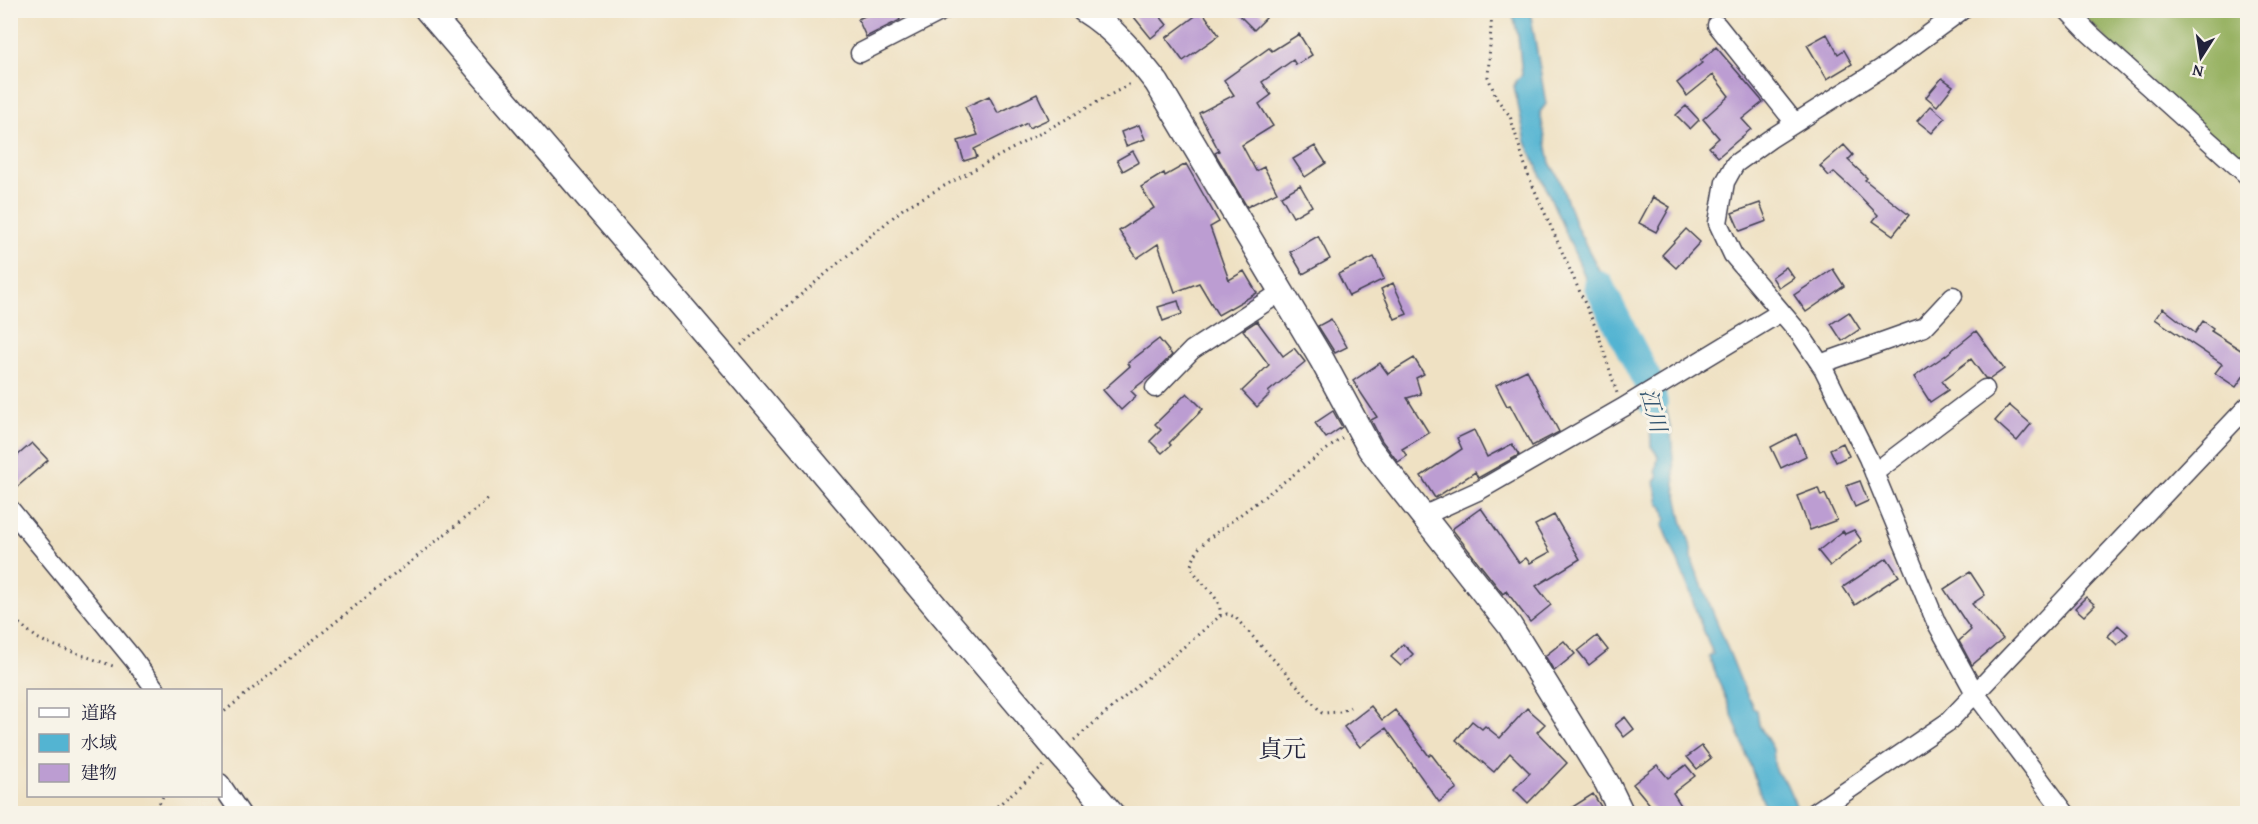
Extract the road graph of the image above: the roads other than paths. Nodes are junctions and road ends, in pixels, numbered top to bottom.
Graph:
1 (428, 10) edge
2 (944, 10) edge
3 (1962, 10) edge
4 (2067, 10) edge
5 (1094, 13) edge
6 (1717, 25) dead end
7 (860, 52) dead end
8 (1795, 123) junction
9 (2247, 176) edge
10 (1281, 292) junction
11 (1953, 296) dead end
12 (1781, 312) junction
13 (1820, 364) junction
14 (1155, 388) dead end
15 (1985, 389) dead end
16 (2247, 406) edge
17 (1874, 473) junction
18 (10, 509) edge
19 (1423, 516) junction
20 (155, 689) edge
21 (1975, 693) junction
22 (222, 786) edge
23 (1816, 811) edge
24 (241, 813) edge
25 (1112, 813) edge
26 (1622, 813) edge
27 (2066, 813) edge

1 - 25 street
2 - 7 street
3 - 8 street
4 - 9 street
5 - 10 street
6 - 8 street
8 - 12 street
10 - 14 street
10 - 19 street
11 - 13 street
12 - 13 street
12 - 19 street
13 - 17 street
15 - 17 street
16 - 21 street
17 - 21 street
18 - 20 street
19 - 26 street
21 - 23 street
21 - 27 street
22 - 24 street

